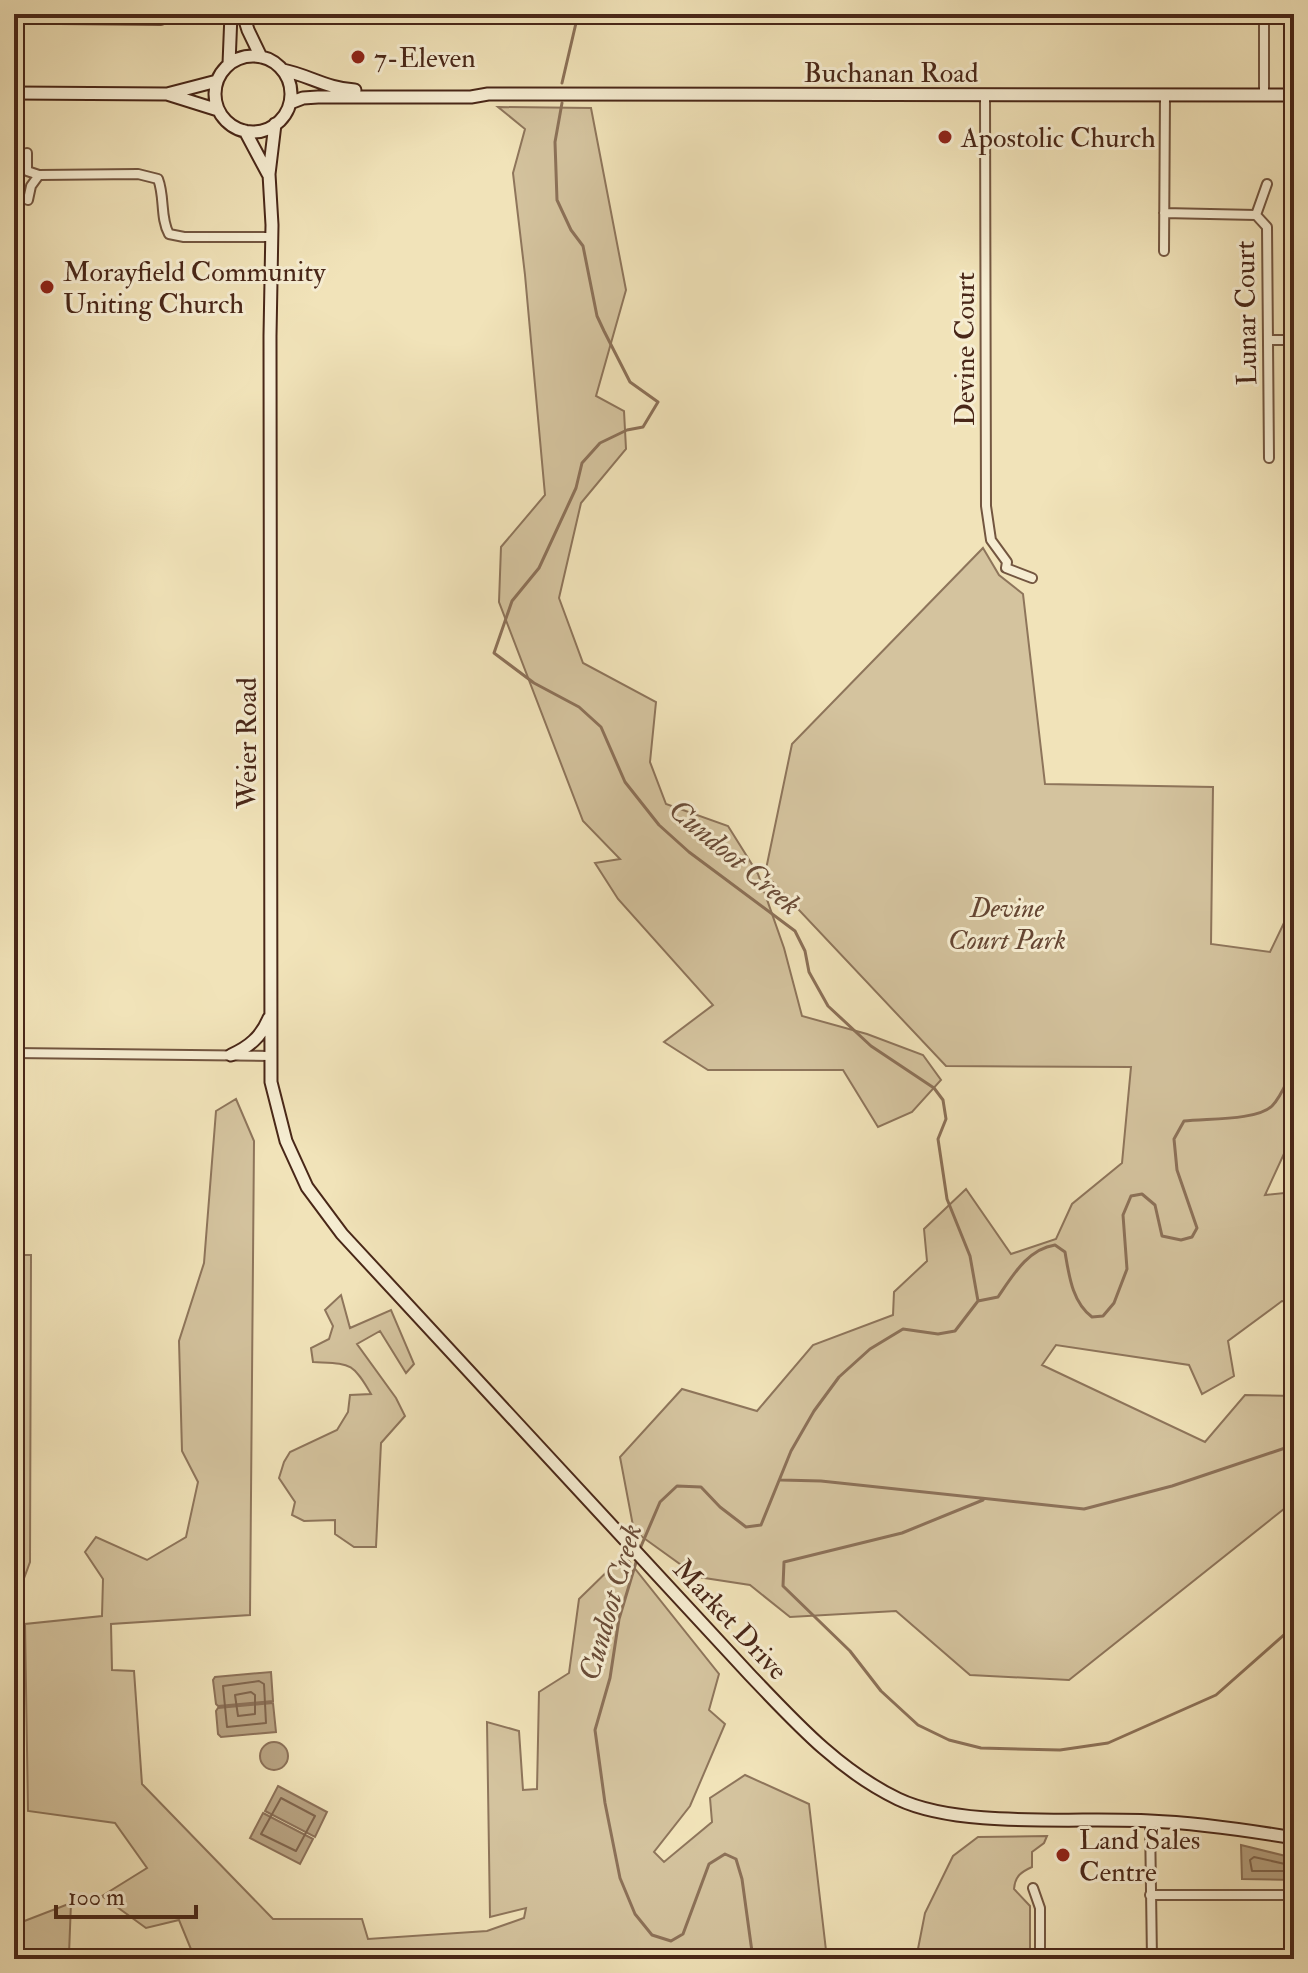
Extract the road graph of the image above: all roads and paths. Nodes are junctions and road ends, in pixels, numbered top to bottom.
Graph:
1 (43, 14) edge
2 (231, 14) edge
3 (243, 14) edge
4 (1264, 14) edge
5 (161, 20) dead end
6 (261, 57) junction
7 (229, 64) junction
8 (283, 70) junction
9 (217, 81) junction
10 (14, 93) edge
11 (167, 94) junction
12 (488, 94) junction
13 (1264, 95) junction
14 (1294, 95) edge
15 (985, 96) junction
16 (1165, 96) junction
17 (290, 103) junction
18 (218, 110) junction
19 (275, 124) junction
20 (245, 131) junction
21 (27, 153) dead end
22 (269, 174) junction
23 (39, 175) junction
24 (1267, 184) dead end
25 (28, 200) dead end
26 (1164, 213) junction
27 (1256, 215) junction
28 (272, 237) junction
29 (1164, 251) dead end
30 (1268, 340) junction
31 (1294, 340) edge
32 (1269, 458) dead end
33 (1032, 578) dead end
34 (270, 1016) junction
35 (14, 1053) edge
36 (231, 1055) junction
37 (271, 1056) junction
38 (1150, 1821) junction
39 (1294, 1838) edge
40 (1033, 1888) dead end
41 (1150, 1895) junction
42 (1294, 1895) edge
43 (1040, 1959) edge
44 (1152, 1959) edge

1 - 5 street
2 - 7 street
3 - 6 street
4 - 13 street
6 - 7 street
6 - 8 street
7 - 9 street
8 - 12 street, Buchanan Road
8 - 17 street
9 - 11 street
9 - 18 street
10 - 11 street
11 - 18 street
12 - 15 street, Buchanan Road
12 - 17 street, Buchanan Road
13 - 14 street, Buchanan Road
13 - 16 street, Buchanan Road
15 - 16 street, Buchanan Road
15 - 33 street, Devine Court
16 - 26 street
17 - 19 street
18 - 20 street
19 - 20 street
19 - 22 street, Weier Road
20 - 22 street, Weier Road
21 - 23 street
22 - 28 street, Weier Road
23 - 25 street
23 - 28 street
24 - 27 street
26 - 27 street, Lunar Court
26 - 29 street
27 - 30 street, Lunar Court
28 - 34 street, Weier Road
30 - 31 street
30 - 32 street, Lunar Court
34 - 36 street
34 - 37 street, Weier Road
35 - 36 street
36 - 37 street
37 - 38 street, Market Drive
38 - 39 street, Market Drive
38 - 41 street
40 - 43 street
41 - 42 street
41 - 44 street

